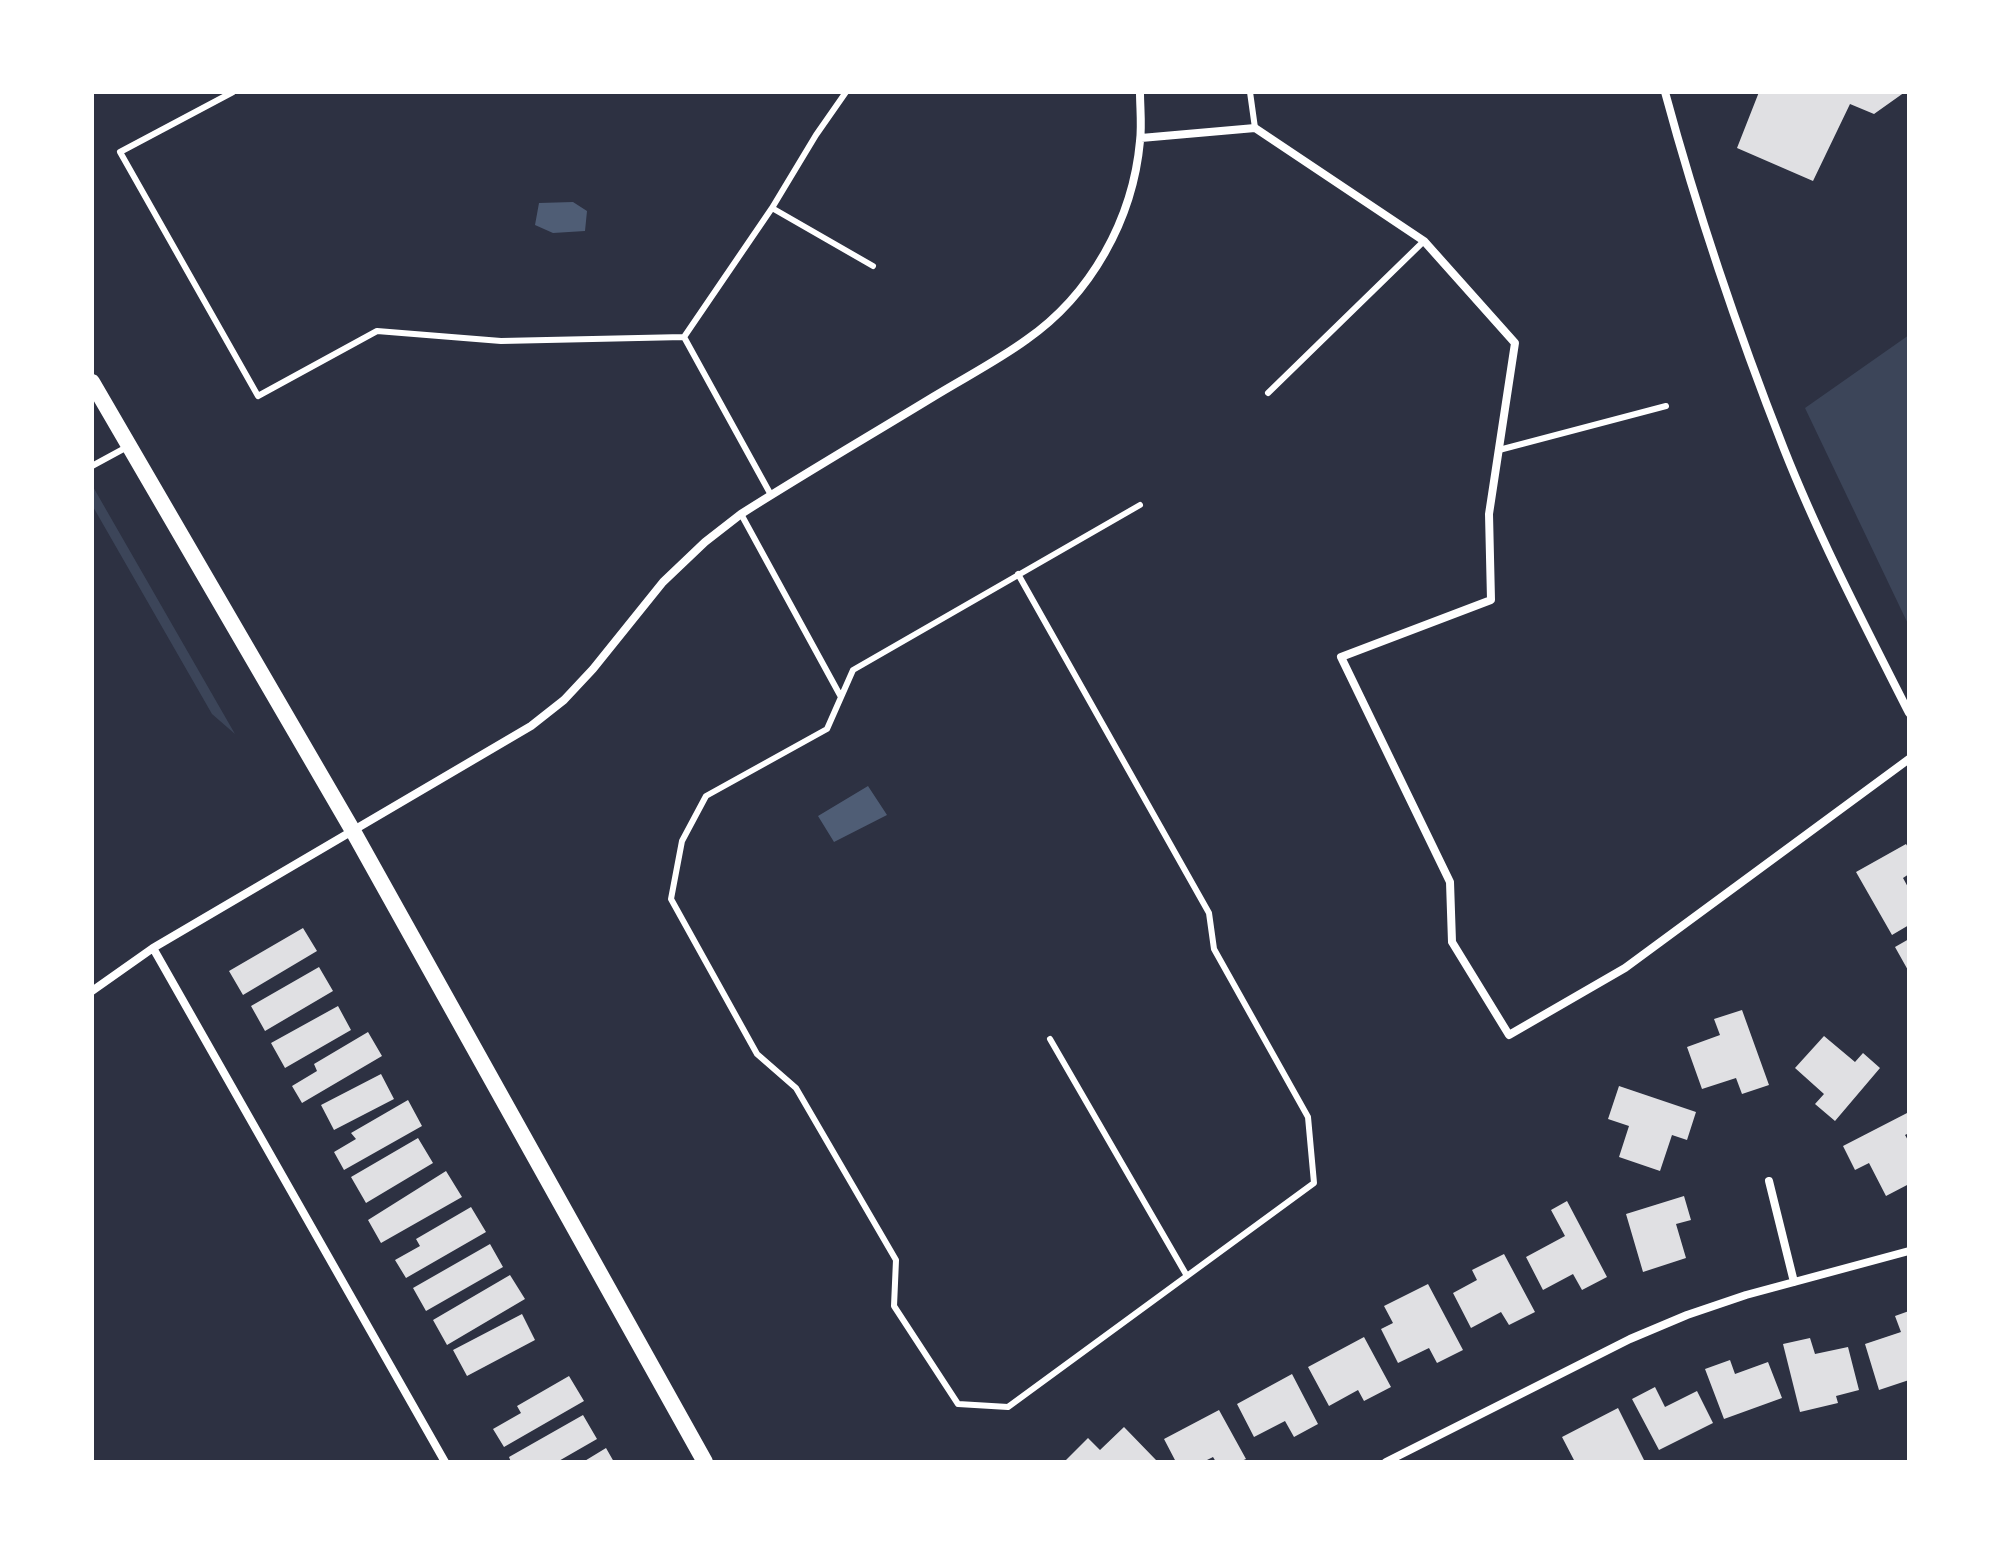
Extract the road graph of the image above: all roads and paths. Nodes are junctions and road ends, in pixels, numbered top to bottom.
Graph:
1 (233, 92) edge
2 (846, 92) edge
3 (1140, 92) edge
4 (1250, 92) edge
5 (1665, 92) edge
6 (1255, 128) junction
7 (1141, 138) junction
8 (772, 208) junction
9 (1424, 241) junction
10 (873, 266) dead end
11 (684, 337) junction
12 (92, 382) edge
13 (1268, 393) dead end
14 (1666, 406) dead end
15 (130, 445) junction
16 (1499, 450) junction
17 (92, 466) edge
18 (771, 495) junction
19 (1140, 505) dead end
20 (741, 514) junction
21 (1018, 574) junction
22 (841, 697) junction
23 (1909, 713) edge
24 (1909, 759) edge
25 (353, 831) junction
26 (153, 948) junction
27 (92, 991) edge
28 (1050, 1039) dead end
29 (1769, 1181) dead end
30 (1909, 1251) edge
31 (1187, 1276) junction
32 (1794, 1282) junction
33 (445, 1462) edge
34 (705, 1462) edge
35 (1386, 1462) edge

1 - 11 lane
2 - 8 lane
3 - 7 street
4 - 6 lane
5 - 23 street
6 - 7 street
6 - 9 street
7 - 18 street
8 - 10 lane
8 - 11 lane
9 - 13 lane
9 - 16 street
11 - 18 lane
12 - 15 main road
14 - 16 lane
15 - 17 lane
15 - 25 main road
16 - 24 street
18 - 20 street
19 - 21 lane
20 - 22 lane
20 - 25 street
21 - 22 lane
21 - 31 lane
22 - 31 lane
25 - 26 street
25 - 34 main road
26 - 27 street
26 - 33 street
28 - 31 lane
29 - 32 street
30 - 32 street
32 - 35 street

